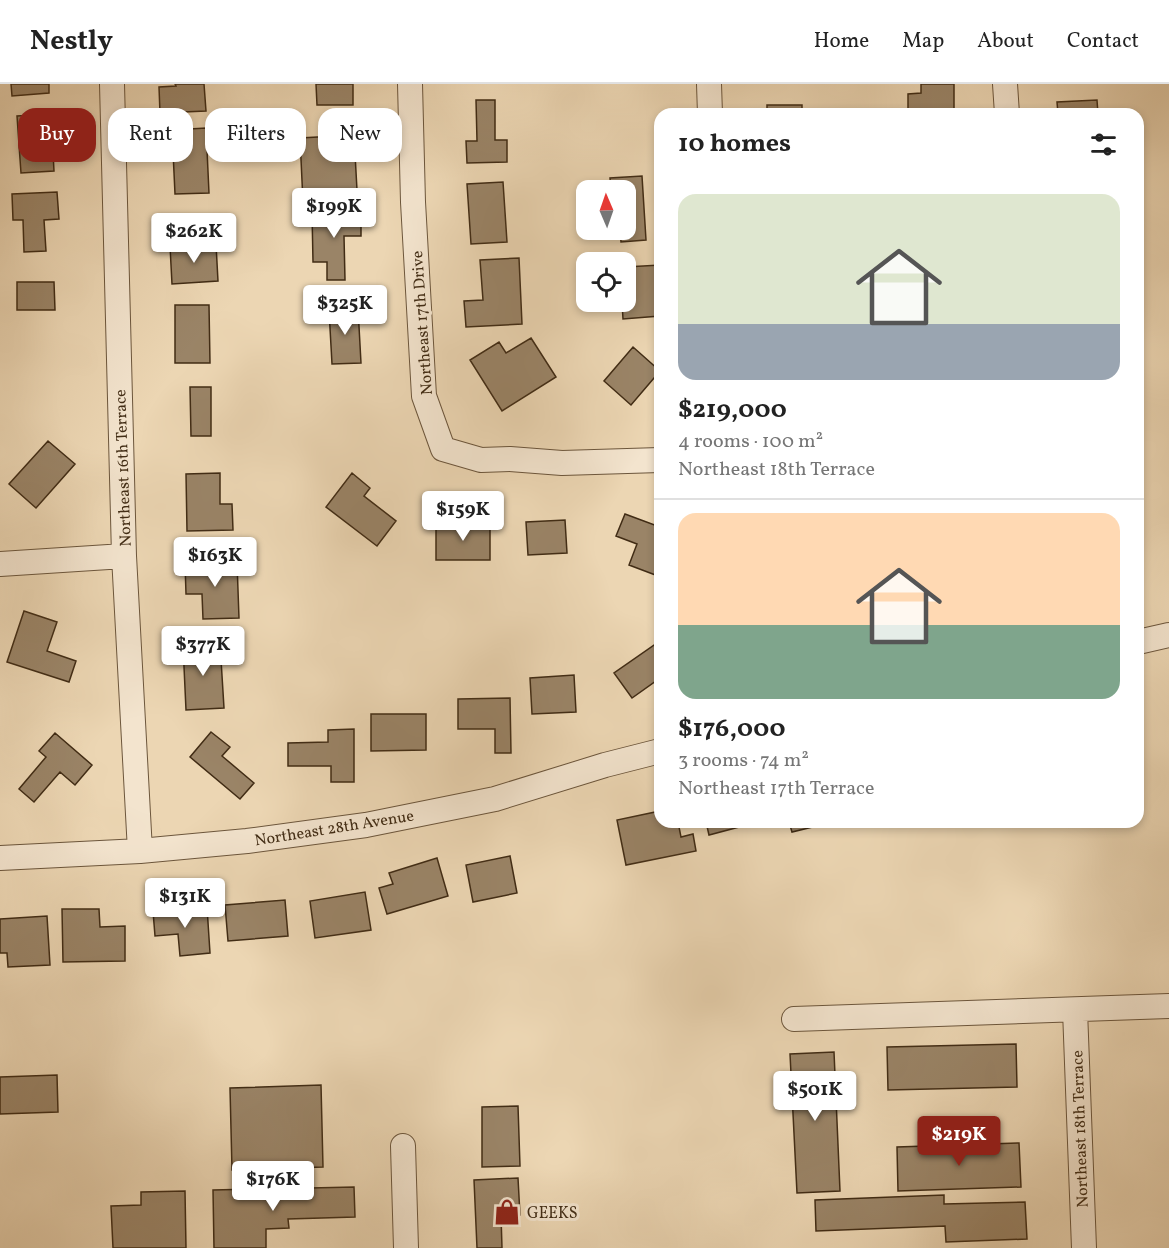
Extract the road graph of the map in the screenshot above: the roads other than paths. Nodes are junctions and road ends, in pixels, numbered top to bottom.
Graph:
1 (112, 84) edge
2 (410, 84) edge
3 (709, 84) edge
4 (1005, 84) edge
5 (710, 108) edge
6 (1006, 108) edge
7 (654, 460) edge
8 (124, 556) junction
9 (0, 564) edge
10 (1169, 635) edge
11 (1144, 641) edge
12 (654, 753) edge
13 (140, 851) junction
14 (0, 858) edge
15 (1169, 1006) edge
16 (1075, 1010) junction
17 (794, 1019) dead end
18 (402, 1146) dead end
19 (406, 1248) edge
20 (1084, 1248) edge

1 - 8 street, Northeast 16th Terrace
2 - 7 street, Northeast 17th Drive
3 - 5 street
4 - 6 street
8 - 9 street
8 - 13 street, Northeast 16th Terrace
10 - 11 street
12 - 13 street, Northeast 28th Avenue
13 - 14 street, Northeast 28th Avenue
15 - 16 street
16 - 17 street
16 - 20 street, Northeast 18th Terrace
18 - 19 street

